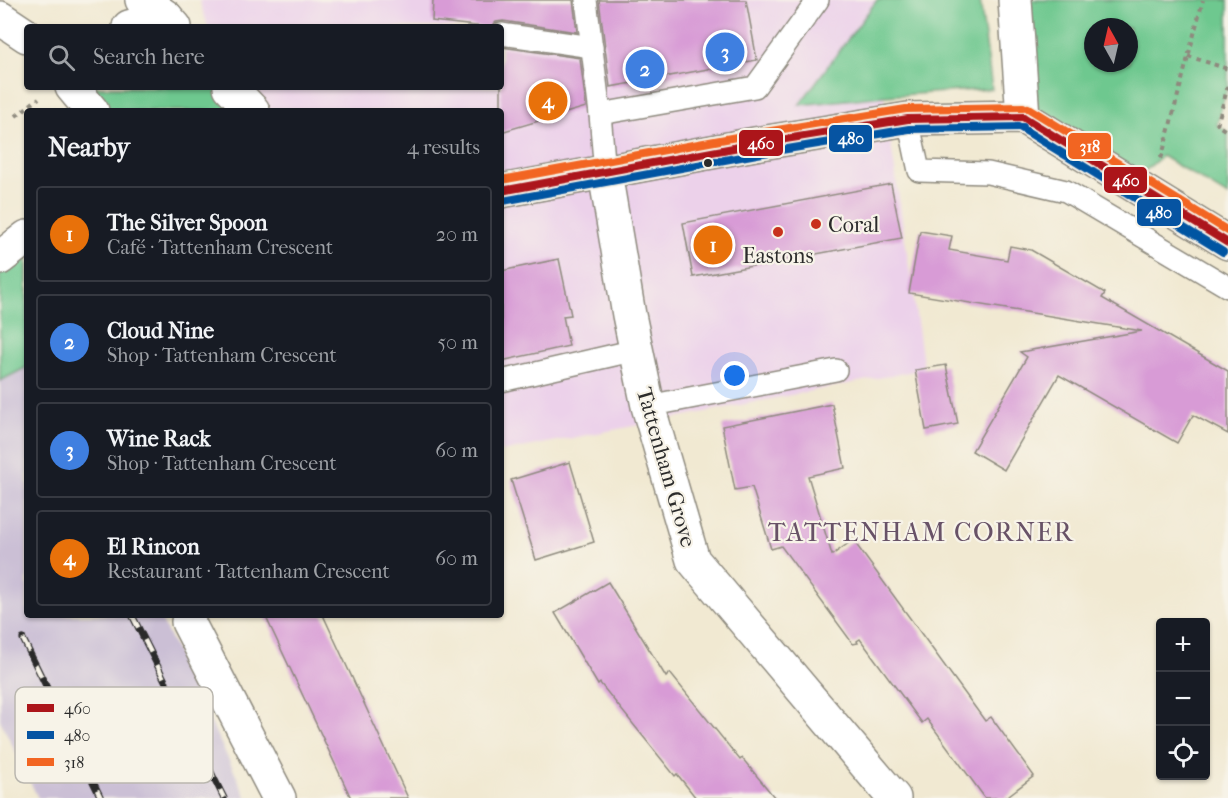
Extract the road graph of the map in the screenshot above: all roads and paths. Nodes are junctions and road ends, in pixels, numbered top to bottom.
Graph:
1 (586, 0) edge
2 (818, 0) edge
3 (1015, 0) edge
4 (1203, 0) edge
5 (161, 15) edge
6 (0, 18) edge
7 (137, 24) edge
8 (24, 34) edge
9 (504, 34) edge
10 (592, 47) junction
11 (1188, 56) junction
12 (1228, 69) edge
13 (1228, 86) edge
14 (234, 90) edge
15 (77, 96) edge
16 (40, 108) edge
17 (250, 108) edge
18 (24, 113) edge
19 (600, 114) junction
20 (16, 116) dead end
21 (1023, 117) junction
22 (908, 119) junction
23 (1228, 132) edge
24 (605, 173) junction
25 (1131, 183) junction
26 (504, 190) edge
27 (1228, 243) edge
28 (1228, 287) edge
29 (636, 350) junction
30 (836, 370) dead end
31 (504, 380) edge
32 (648, 406) junction
33 (189, 618) edge
34 (279, 798) edge
35 (894, 798) edge

1 - 10 lane
2 - 19 lane
3 - 21 street
4 - 11 path
5 - 7 street
6 - 8 street
9 - 10 lane
10 - 19 lane
11 - 12 path
11 - 25 path
13 - 23 path
14 - 17 street
15 - 16 path
18 - 20 path
19 - 24 lane
21 - 22 street
21 - 25 street
22 - 24 street
22 - 28 lane
24 - 26 street
24 - 29 street, Tattenham Grove
25 - 27 street
29 - 31 lane
29 - 32 street, Tattenham Grove
30 - 32 lane
32 - 35 street, Tattenham Grove
33 - 34 street

